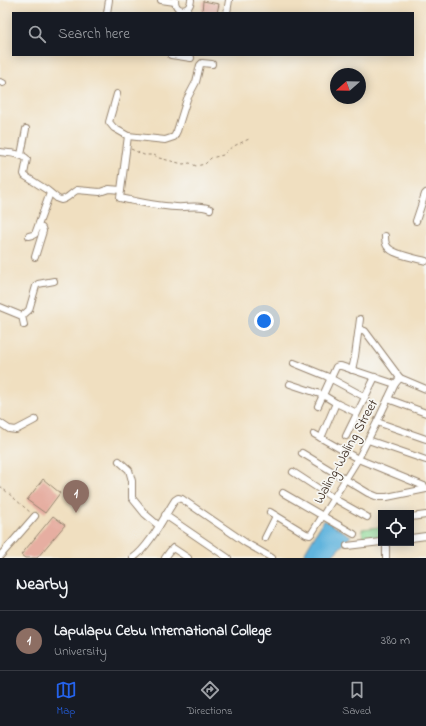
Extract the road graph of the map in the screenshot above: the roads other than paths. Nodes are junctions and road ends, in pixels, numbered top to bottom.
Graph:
1 (109, 0) edge
2 (161, 0) edge
3 (191, 0) edge
4 (229, 0) edge
5 (175, 1) edge
6 (178, 11) edge
7 (107, 12) edge
8 (227, 12) edge
9 (178, 56) edge
10 (192, 58) dead end
11 (212, 64) dead end
12 (117, 94) dead end
13 (26, 128) dead end
14 (128, 136) junction
15 (0, 152) edge
16 (21, 155) junction
17 (121, 190) junction
18 (50, 193) junction
19 (426, 193) edge
20 (210, 209) dead end
21 (416, 221) dead end
22 (38, 227) junction
23 (29, 236) dead end
24 (385, 236) dead end
25 (35, 257) dead end
26 (426, 261) edge
27 (54, 281) dead end
28 (0, 307) edge
29 (22, 316) junction
30 (360, 319) dead end
31 (24, 326) dead end
32 (359, 329) junction
33 (294, 363) dead end
34 (352, 370) junction
35 (375, 377) junction
36 (330, 378) junction
37 (400, 378) junction
38 (290, 384) dead end
39 (395, 384) junction
40 (426, 389) edge
41 (323, 395) junction
42 (365, 397) junction
43 (388, 400) junction
44 (336, 403) junction
45 (318, 406) dead end
46 (357, 413) junction
47 (426, 413) edge
48 (35, 420) dead end
49 (377, 422) junction
50 (0, 423) edge
51 (314, 434) dead end
52 (346, 436) dead end
53 (321, 438) junction
54 (426, 439) edge
55 (368, 440) junction
56 (302, 453) dead end
57 (358, 458) junction
58 (426, 460) edge
59 (119, 461) dead end
60 (293, 472) dead end
61 (346, 478) junction
62 (426, 489) edge
63 (283, 493) dead end
64 (333, 498) junction
65 (270, 512) dead end
66 (165, 515) junction
67 (426, 515) edge
68 (35, 516) road end
69 (276, 516) junction
70 (322, 516) junction
71 (367, 517) dead end
72 (414, 517) edge
73 (158, 526) junction
74 (354, 534) dead end
75 (426, 536) edge
76 (265, 538) dead end
77 (414, 538) edge
78 (378, 542) edge
79 (347, 546) dead end
80 (386, 546) edge
81 (0, 556) edge
82 (133, 558) edge
83 (165, 558) edge
84 (188, 558) edge
85 (228, 558) edge
86 (272, 558) edge
87 (386, 558) edge

1 - 7 street
2 - 5 street
3 - 6 street
4 - 8 street
5 - 6 street
9 - 10 street
11 - 14 street
12 - 14 street
13 - 16 street
14 - 17 street
15 - 16 street
16 - 18 street
17 - 18 street
17 - 20 street
18 - 22 street
19 - 21 street
22 - 23 street
22 - 25 street
24 - 26 street
27 - 29 street
28 - 29 street
29 - 31 street
30 - 32 street
32 - 34 street
32 - 37 street
33 - 36 street
34 - 35 street
34 - 36 street
35 - 39 street
35 - 42 street
36 - 41 street
36 - 42 street
37 - 39 street, Waling-Waling Street
37 - 40 street
38 - 41 street
39 - 43 street, Waling-Waling Street
41 - 44 street
41 - 45 street
42 - 46 street
43 - 47 street
43 - 49 street, Waling-Waling Street
44 - 46 street
44 - 53 street
46 - 52 street
48 - 50 street
49 - 54 street
49 - 55 street, Waling-Waling Street
51 - 53 street
53 - 57 street
55 - 57 street, Waling-Waling Street
55 - 58 street
56 - 61 street
57 - 61 street, Waling-Waling Street
57 - 62 street
59 - 73 street
60 - 64 street
61 - 62 street
61 - 64 street, Waling-Waling Street
63 - 70 street
64 - 70 street, Waling-Waling Street
64 - 71 street
65 - 69 street
66 - 73 street
66 - 85 street
66 - 86 street
67 - 72 street
68 - 81 street
69 - 70 street, Waling-Waling Street
69 - 76 street
70 - 74 street
73 - 82 street
75 - 77 street
78 - 79 street
80 - 87 street
83 - 84 street

